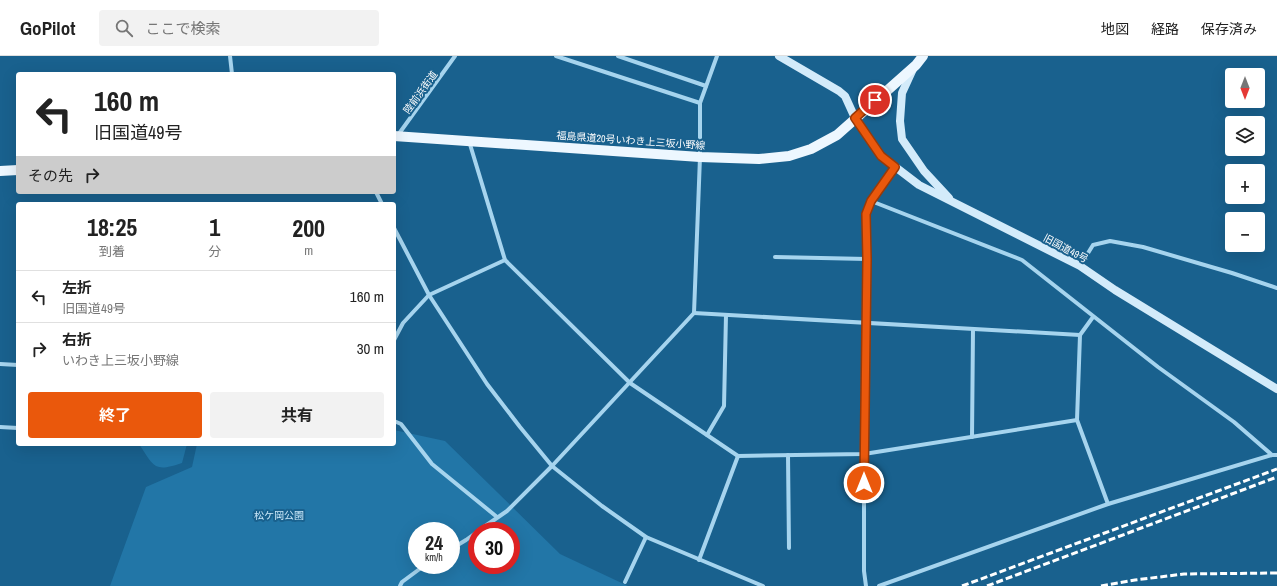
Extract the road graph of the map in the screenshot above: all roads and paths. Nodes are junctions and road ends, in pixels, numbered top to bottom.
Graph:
1 (230, 56) edge
2 (455, 56) edge
3 (556, 56) edge
4 (618, 56) edge
5 (717, 56) edge
6 (779, 56) edge
7 (923, 56) edge
8 (916, 65) junction
9 (232, 72) edge
10 (706, 86) junction
11 (700, 103) junction
12 (855, 118) junction
13 (396, 136) edge
14 (469, 141) junction
15 (700, 158) junction
16 (895, 167) junction
17 (0, 170) edge
18 (16, 170) edge
19 (871, 201) junction
20 (952, 201) junction
21 (396, 232) edge
22 (775, 257) dead end
23 (867, 259) junction
24 (505, 260) junction
25 (1080, 266) junction
26 (1277, 288) edge
27 (429, 295) junction
28 (694, 313) junction
29 (726, 315) junction
30 (1093, 317) junction
31 (866, 322) junction
32 (973, 329) junction
33 (1080, 335) junction
34 (396, 336) edge
35 (0, 364) edge
36 (16, 365) edge
37 (630, 383) junction
38 (1277, 390) edge
39 (1077, 420) junction
40 (396, 422) edge
41 (0, 427) edge
42 (16, 428) edge
43 (706, 435) junction
44 (972, 437) junction
45 (864, 454) junction
46 (788, 455) junction
47 (1275, 455) edge
48 (738, 456) junction
49 (552, 466) junction
50 (1108, 504) junction
51 (497, 517) junction
52 (490, 522) edge
53 (646, 537) junction
54 (789, 548) dead end
55 (699, 560) junction
56 (413, 574) edge
57 (625, 582) dead end
58 (400, 586) edge
59 (763, 586) edge
60 (866, 586) edge
61 (879, 586) edge

1 - 9 street
2 - 13 street, 陸前浜街道
3 - 11 street
4 - 10 street
5 - 10 street
6 - 12 street, 旧国道49号
7 - 8 main road, 福島県道20号いわき上三坂小野線
8 - 12 main road, 福島県道20号いわき上三坂小野線
8 - 20 street
10 - 11 street
11 - 15 street
12 - 15 main road, 福島県道20号いわき上三坂小野線
12 - 16 street, 旧国道49号
13 - 14 main road, 福島県道20号いわき上三坂小野線
14 - 15 main road, 福島県道20号いわき上三坂小野線
14 - 24 street
15 - 28 street
16 - 19 street
16 - 20 street, 旧国道49号
17 - 18 main road
19 - 23 street
19 - 30 street
20 - 25 street, 旧国道49号
21 - 27 street
22 - 23 street
23 - 31 street
24 - 27 street
24 - 37 street
25 - 26 street
25 - 38 street, 旧国道49号
27 - 34 street
27 - 49 street
28 - 29 street
28 - 37 street
29 - 31 street
29 - 43 street
30 - 33 street
30 - 47 street
31 - 32 street
31 - 45 street
32 - 33 street
32 - 44 street
33 - 39 street
35 - 36 street
37 - 43 street
37 - 49 street
39 - 44 street
39 - 50 street
40 - 51 street
41 - 42 street
43 - 48 street
44 - 45 street
45 - 46 street
45 - 60 street
46 - 48 street
46 - 54 street
47 - 50 street
48 - 55 street
49 - 51 street
49 - 53 street
50 - 61 street
51 - 52 street
53 - 55 street
53 - 57 street
55 - 59 street
56 - 58 street

